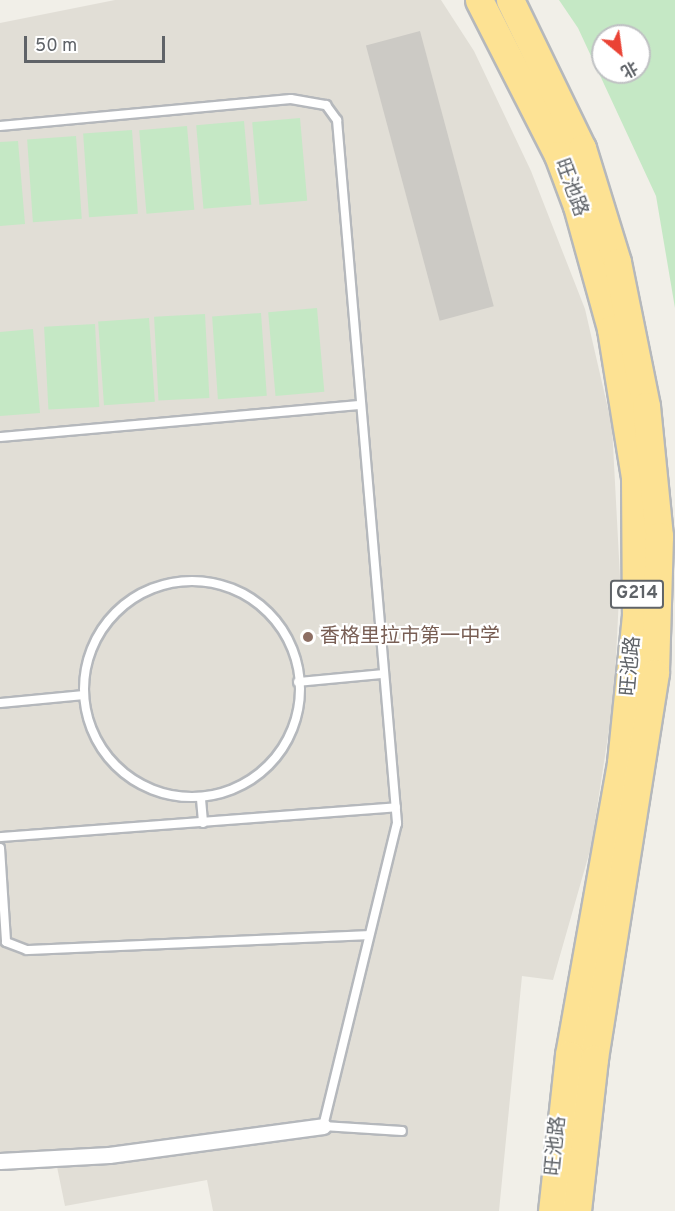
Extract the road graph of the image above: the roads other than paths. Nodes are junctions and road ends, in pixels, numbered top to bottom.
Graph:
1 (479, 0) edge
2 (510, 0) edge
3 (0, 126) edge
4 (361, 405) junction
5 (0, 437) edge
6 (383, 674) junction
7 (298, 682) junction
8 (83, 694) junction
9 (0, 703) edge
10 (201, 799) junction
11 (396, 807) junction
12 (203, 823) junction
13 (0, 837) edge
14 (0, 848) edge
15 (367, 935) junction
16 (323, 1126) junction
17 (402, 1131) dead end
18 (0, 1161) edge
19 (552, 1211) edge
20 (577, 1211) edge

1 - 19 highway, 旺池路 / G214
2 - 20 highway, 旺池路 / G214
3 - 4 lane
4 - 5 lane
4 - 6 lane
6 - 7 lane
6 - 11 lane
7 - 8 lane
7 - 10 lane
8 - 9 lane
8 - 10 lane
10 - 12 lane
11 - 12 lane
11 - 15 lane
12 - 13 lane
14 - 15 lane
15 - 16 lane
16 - 17 lane
16 - 18 street

